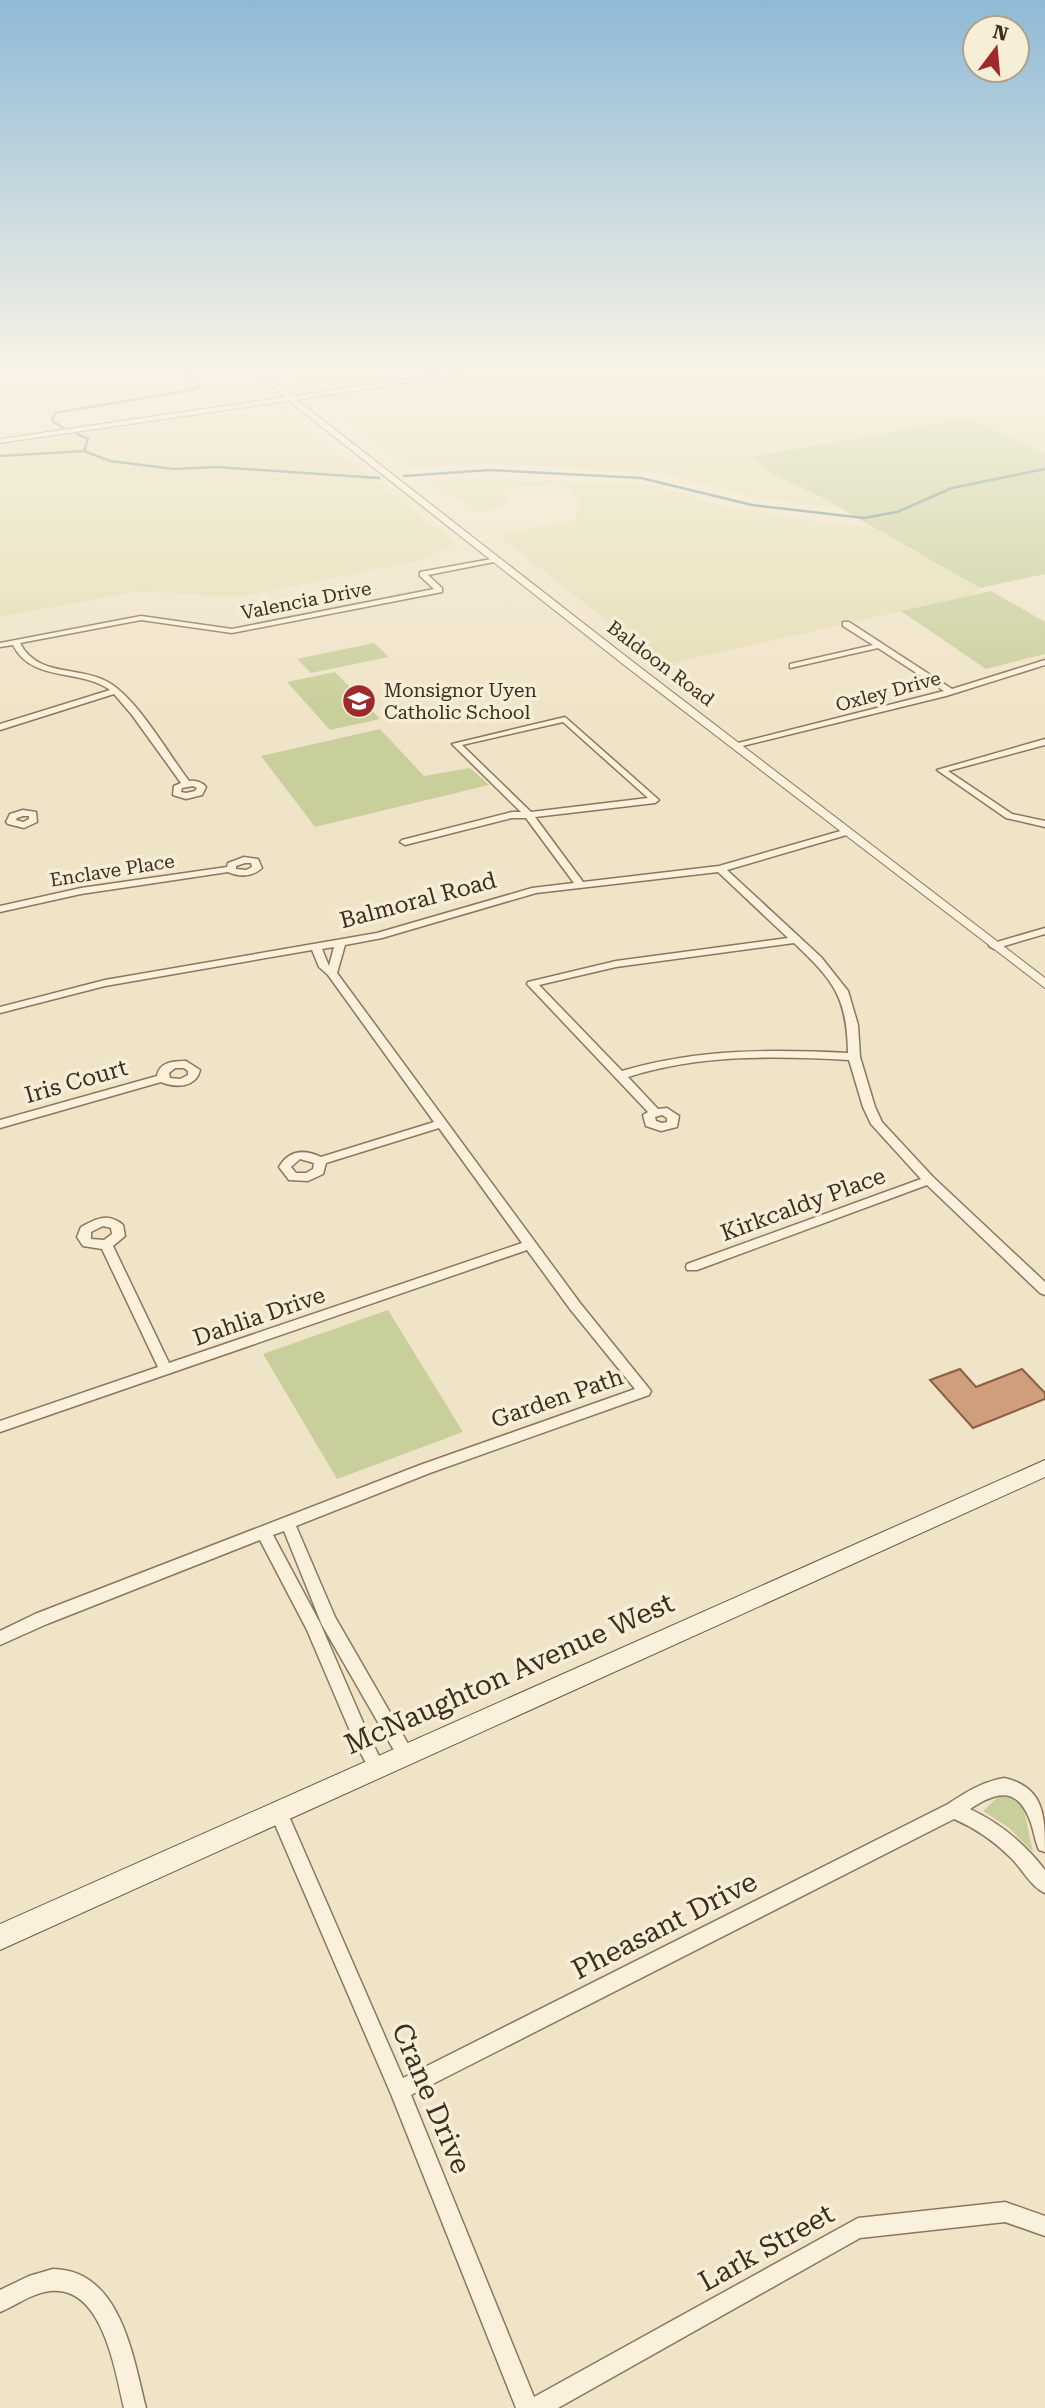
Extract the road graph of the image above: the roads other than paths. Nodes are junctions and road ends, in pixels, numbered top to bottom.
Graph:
1 (399, 483) edge
2 (497, 560) junction
3 (846, 624) dead end
4 (16, 642) junction
5 (0, 645) edge
6 (878, 646) junction
7 (1045, 662) edge
8 (793, 666) dead end
9 (116, 691) junction
10 (950, 691) junction
11 (0, 727) edge
12 (1045, 742) edge
13 (737, 746) junction
14 (186, 784) dead end
15 (529, 815) junction
16 (11, 822) dead end
17 (0, 824) edge
18 (1045, 824) edge
19 (847, 832) junction
20 (405, 842) dead end
21 (230, 869) dead end
22 (720, 869) junction
23 (581, 885) junction
24 (0, 909) edge
25 (1045, 931) edge
26 (796, 940) junction
27 (340, 943) junction
28 (994, 946) junction
29 (316, 947) junction
30 (332, 973) junction
31 (1045, 984) edge
32 (0, 1010) edge
33 (854, 1057) junction
34 (622, 1076) junction
35 (163, 1078) dead end
36 (655, 1111) dead end
37 (442, 1123) junction
38 (0, 1125) edge
39 (320, 1161) dead end
40 (929, 1180) junction
41 (531, 1244) junction
42 (106, 1245) dead end
43 (692, 1267) dead end
44 (1045, 1290) edge
45 (166, 1371) junction
46 (0, 1427) edge
47 (1045, 1468) edge
48 (288, 1523) junction
49 (264, 1533) junction
50 (0, 1638) edge
51 (405, 1754) junction
52 (376, 1766) junction
53 (954, 1810) junction
54 (279, 1813) junction
55 (1045, 1844) edge
56 (1045, 1884) edge
57 (0, 1937) edge
58 (400, 2091) junction
59 (1045, 2226) edge
60 (0, 2301) edge
61 (135, 2408) edge
62 (527, 2408) edge
63 (536, 2408) edge

1 - 2 street, Baldoon Road
2 - 4 street, Valencia Drive
2 - 13 street, Baldoon Road
3 - 6 street
4 - 5 street, Valencia Drive
4 - 9 street
6 - 8 street
6 - 10 street
7 - 10 street, Oxley Drive
9 - 11 street
9 - 14 street
10 - 13 street, Oxley Drive
12 - 18 street
13 - 19 street, Baldoon Road
15 - 15 street
15 - 20 street
15 - 23 street
16 - 17 street
19 - 22 street, Balmoral Road
19 - 28 street, Baldoon Road
21 - 24 street, Enclave Place
22 - 23 street, Balmoral Road
22 - 26 street
23 - 27 street, Balmoral Road
25 - 28 street
26 - 33 street
26 - 34 street
27 - 29 street, Balmoral Road
27 - 30 street
28 - 31 street, Baldoon Road
29 - 30 street, Garden Path
29 - 32 street, Balmoral Road
30 - 37 street, Garden Path
33 - 34 street
33 - 40 street
34 - 36 street
35 - 38 street, Iris Court
37 - 39 street
37 - 41 street, Garden Path
40 - 43 street, Kirkcaldy Place
40 - 44 street
41 - 45 street, Dahlia Drive
41 - 48 street, Garden Path
42 - 45 street
45 - 46 street, Dahlia Drive
47 - 51 main road, McNaughton Avenue West
48 - 49 street, Garden Path
48 - 51 street
49 - 50 street, Garden Path
49 - 52 street
51 - 52 main road, McNaughton Avenue West
52 - 54 main road, McNaughton Avenue West
53 - 55 street, Pheasant Drive
53 - 56 street
53 - 58 street, Pheasant Drive
54 - 57 main road, McNaughton Avenue West
54 - 58 street, Crane Drive
58 - 62 street, Crane Drive
59 - 63 street, Lark Street
60 - 61 street

